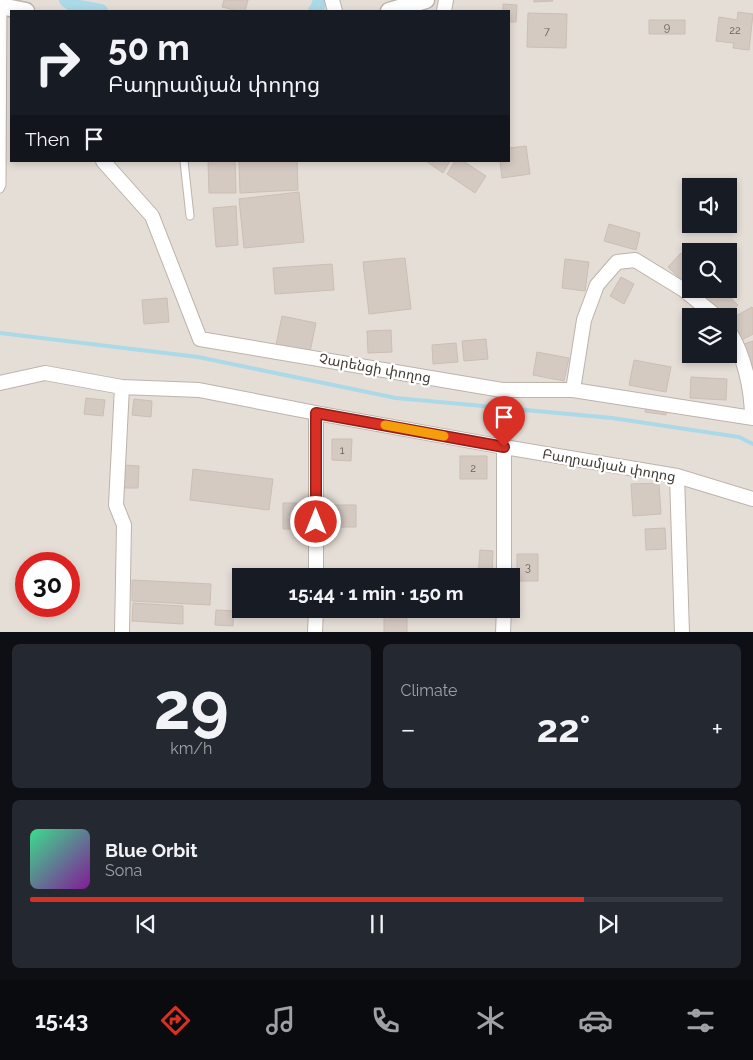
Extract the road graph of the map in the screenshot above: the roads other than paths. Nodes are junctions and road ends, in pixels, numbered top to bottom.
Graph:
1 (426, 0) edge
2 (2, 7) edge
3 (20, 10) edge
4 (392, 10) edge
5 (104, 162) edge
6 (184, 162) edge
7 (0, 189) edge
8 (190, 216) dead end
9 (706, 308) edge
10 (737, 350) edge
11 (0, 383) edge
12 (122, 387) junction
13 (573, 390) junction
14 (316, 413) junction
15 (752, 418) edge
16 (504, 447) junction
17 (677, 476) junction
18 (753, 499) edge
19 (316, 568) edge
20 (504, 568) edge
21 (316, 618) edge
22 (504, 618) edge
23 (122, 632) edge
24 (316, 632) edge
25 (504, 632) edge
26 (682, 632) edge

1 - 4 street
2 - 3 street
2 - 7 lane
5 - 13 street, Չարենցի փողոց
6 - 8 lane
9 - 13 street
10 - 15 street
11 - 12 street, Բաղրամյան փողոց
12 - 14 street, Բաղրամյան փողոց
12 - 23 street
13 - 15 street, Չարենցի փողոց
14 - 16 street, Բաղրամյան փողոց
14 - 19 street
16 - 17 street, Բաղրամյան փողոց
16 - 20 street
17 - 18 street, Բաղրամյան փողոց
17 - 26 street
21 - 24 street
22 - 25 street

